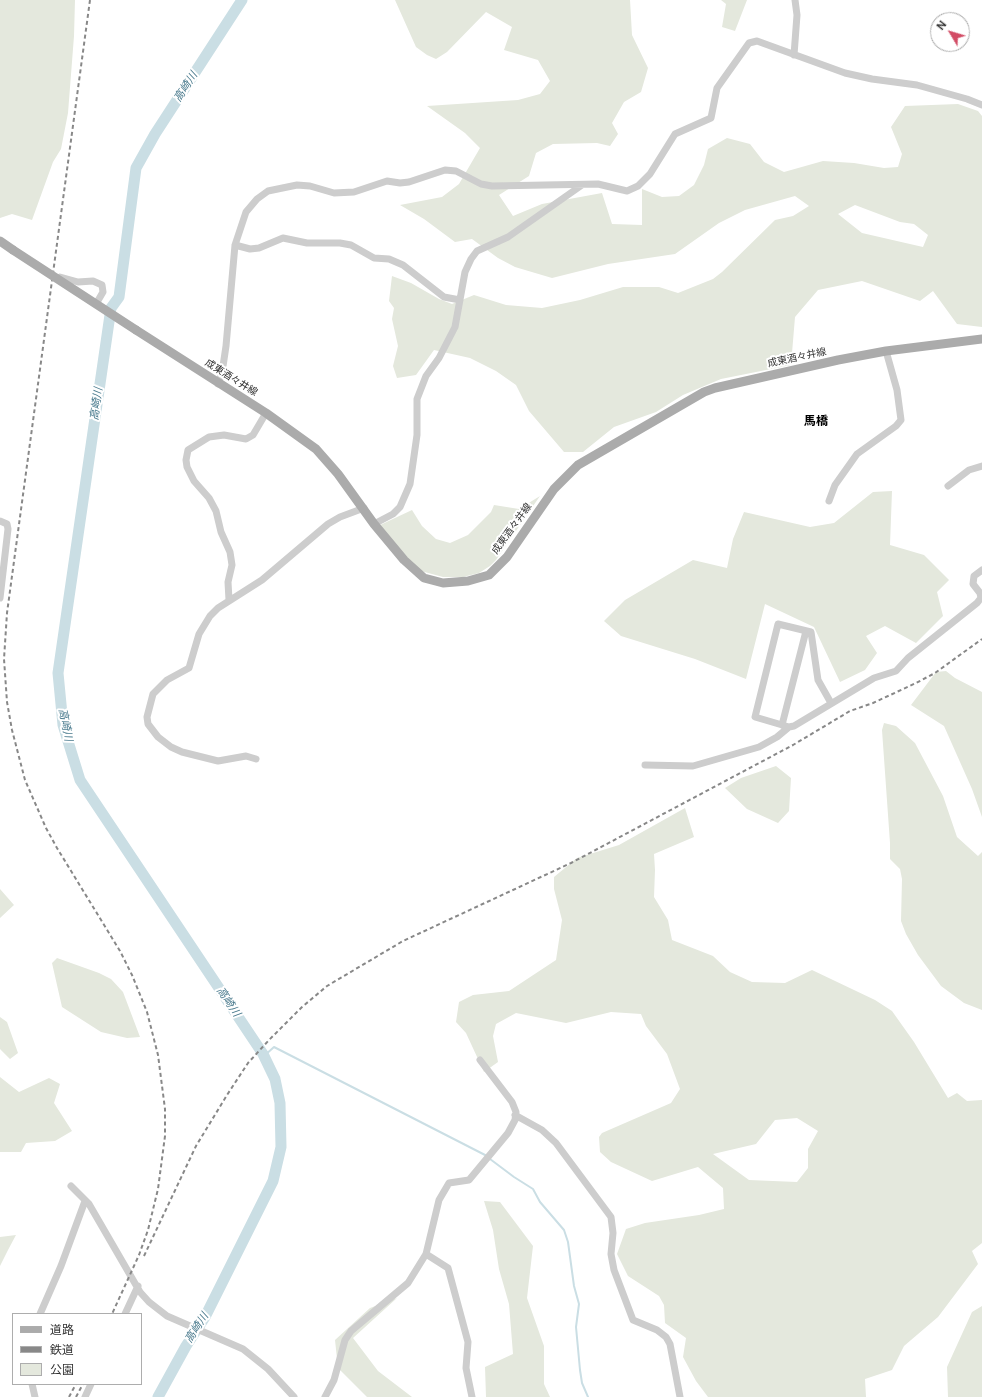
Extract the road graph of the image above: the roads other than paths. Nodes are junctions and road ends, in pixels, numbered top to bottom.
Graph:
1 (795, 0) edge
2 (794, 54) junction
3 (982, 105) edge
4 (583, 185) junction
5 (0, 241) edge
6 (235, 245) junction
7 (60, 277) dead end
8 (460, 300) junction
9 (96, 304) junction
10 (982, 339) edge
11 (886, 351) junction
12 (218, 384) junction
13 (266, 413) junction
14 (982, 466) edge
15 (948, 486) dead end
16 (829, 501) dead end
17 (364, 508) junction
18 (0, 521) edge
19 (374, 524) junction
20 (982, 570) edge
21 (0, 598) edge
22 (229, 600) junction
23 (806, 631) junction
24 (831, 703) junction
25 (785, 726) junction
26 (256, 759) dead end
27 (645, 765) dead end
28 (480, 1060) dead end
29 (515, 1115) junction
30 (71, 1186) dead end
31 (85, 1201) junction
32 (426, 1254) junction
33 (138, 1286) junction
34 (40, 1313) edge
35 (125, 1313) edge
36 (32, 1385) edge
37 (91, 1385) edge
38 (35, 1397) edge
39 (85, 1397) edge
40 (294, 1397) edge
41 (325, 1397) edge
42 (472, 1397) edge
43 (680, 1397) edge

1 - 2 street
2 - 3 street
2 - 4 street
4 - 6 street
4 - 8 street
5 - 9 main road, 成東酒々井線, bridge
6 - 8 street
6 - 12 street
7 - 9 street
8 - 19 street
9 - 12 main road, 成東酒々井線, bridge
10 - 11 main road, 成東酒々井線
11 - 16 street
11 - 19 main road, 成東酒々井線
12 - 13 main road, 成東酒々井線
13 - 17 main road, 成東酒々井線
13 - 22 street
14 - 15 street
17 - 19 main road, 成東酒々井線
17 - 22 street
18 - 21 street
20 - 24 street
22 - 26 street
23 - 24 street
23 - 25 street
23 - 25 street
24 - 25 street
25 - 27 street
28 - 29 street
29 - 32 street
29 - 43 street
30 - 31 street
31 - 33 street
31 - 34 street
32 - 41 street
32 - 42 street
33 - 35 street
33 - 40 street
36 - 38 street
37 - 39 street

